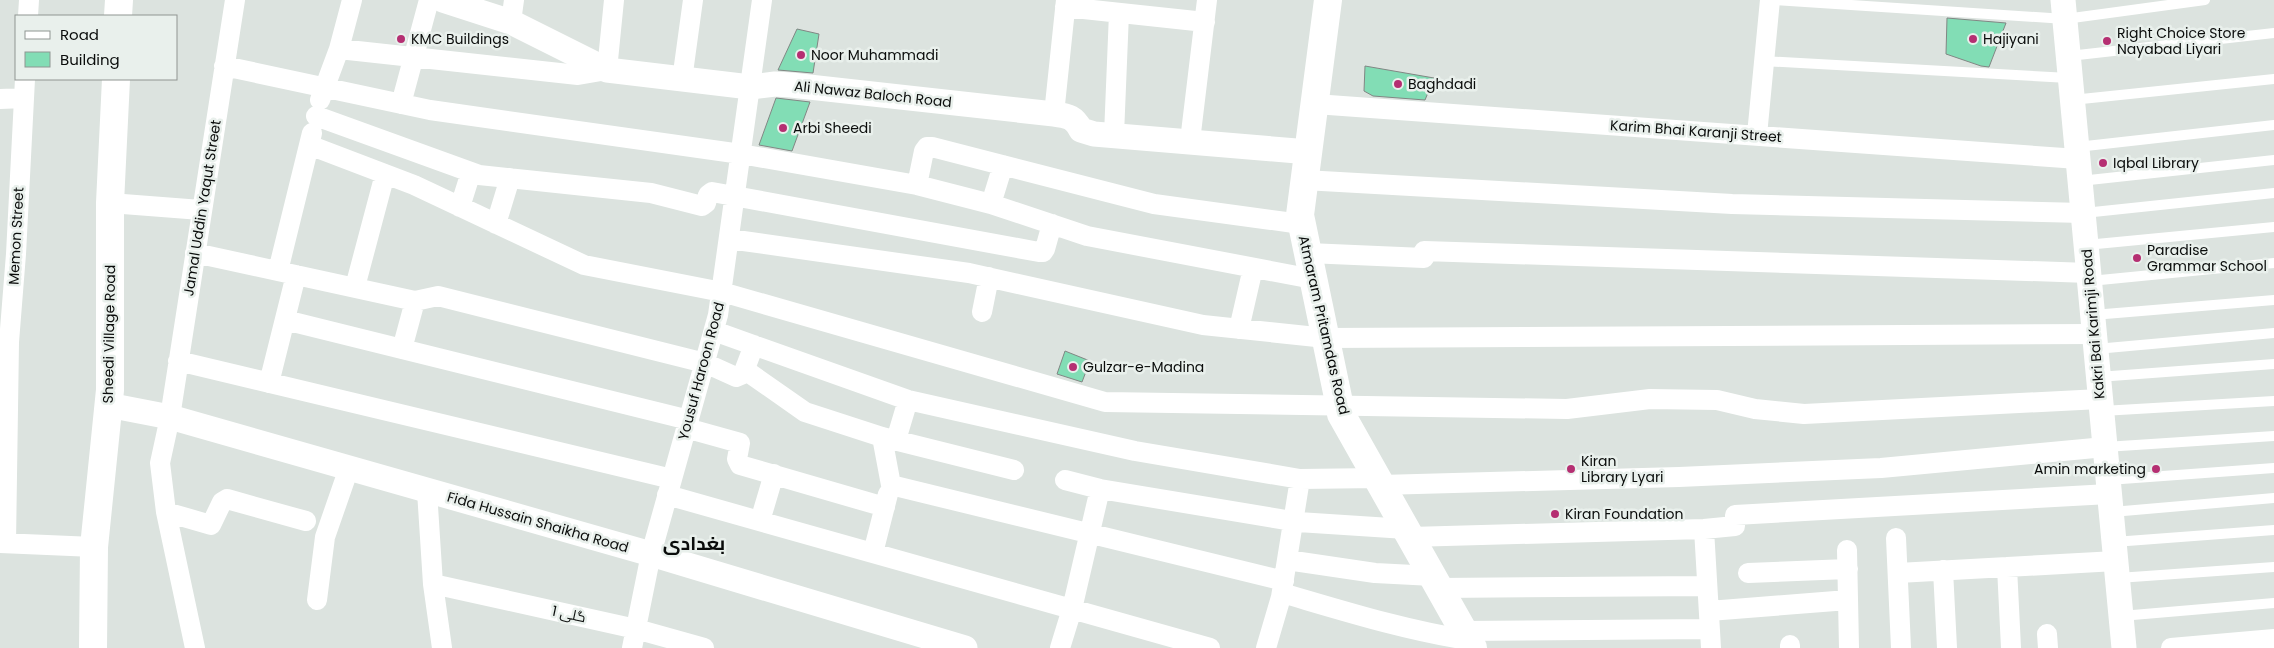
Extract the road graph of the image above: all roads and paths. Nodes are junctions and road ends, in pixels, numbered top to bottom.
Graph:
1 (29, 0) edge
2 (119, 0) edge
3 (235, 0) edge
4 (352, 0) edge
5 (429, 0) edge
6 (443, 0) edge
7 (614, 0) edge
8 (693, 0) edge
9 (762, 0) edge
10 (1207, 0) edge
11 (1328, 0) edge
12 (1770, 0) edge
13 (1775, 0) edge
14 (2205, 0) edge
15 (1066, 3) edge
16 (2064, 9) edge
17 (512, 11) edge
18 (1119, 13) junction
19 (28, 15) edge
20 (118, 15) edge
21 (1205, 22) junction
22 (2274, 33) edge
23 (339, 49) junction
24 (413, 58) junction
25 (1763, 61) junction
26 (224, 66) junction
27 (607, 70) junction
28 (2070, 78) junction
29 (2274, 79) edge
30 (116, 80) edge
31 (682, 80) junction
32 (750, 87) junction
33 (24, 88) edge
34 (323, 88) junction
35 (0, 99) edge
36 (401, 104) junction
37 (1315, 104) junction
38 (1054, 114) junction
39 (316, 116) junction
40 (2274, 125) edge
41 (1114, 135) junction
42 (1757, 136) junction
43 (1190, 141) junction
44 (309, 145) junction
45 (1309, 152) junction
46 (741, 154) junction
47 (2274, 160) edge
48 (2078, 162) junction
49 (1003, 165) junction
50 (470, 172) junction
51 (385, 174) junction
52 (510, 178) junction
53 (1304, 180) junction
54 (917, 185) junction
55 (2274, 193) edge
56 (736, 196) junction
57 (110, 203) junction
58 (992, 204) junction
59 (460, 207) junction
60 (201, 210) junction
61 (2083, 213) junction
62 (496, 224) junction
63 (1052, 224) junction
64 (1301, 224) junction
65 (2274, 227) edge
66 (729, 239) junction
67 (2086, 245) junction
68 (195, 252) junction
69 (8, 253) edge
70 (1308, 253) junction
71 (2274, 263) edge
72 (1253, 268) junction
73 (287, 273) junction
74 (989, 277) junction
75 (2089, 277) junction
76 (1313, 279) junction
77 (354, 287) junction
78 (722, 292) junction
79 (2274, 300) edge
80 (415, 301) junction
81 (982, 312) dead end
82 (285, 320) junction
83 (1239, 329) junction
84 (714, 331) junction
85 (2094, 333) junction
86 (2274, 333) edge
87 (1326, 338) junction
88 (4, 341) edge
89 (754, 346) junction
90 (402, 349) junction
91 (178, 361) junction
92 (705, 363) junction
93 (2274, 364) edge
94 (745, 370) junction
95 (269, 382) junction
96 (2100, 396) junction
97 (908, 400) junction
98 (2274, 400) edge
99 (108, 405) junction
100 (1340, 407) junction
101 (170, 416) junction
102 (688, 424) junction
103 (2274, 436) edge
104 (889, 438) junction
105 (2105, 446) junction
106 (349, 468) junction
107 (2274, 468) edge
108 (1014, 470) dead end
109 (774, 474) junction
110 (1300, 479) junction
111 (1065, 480) dead end
112 (1380, 482) junction
113 (891, 485) junction
114 (670, 487) junction
115 (1100, 489) junction
116 (426, 490) junction
117 (2109, 495) junction
118 (2274, 498) edge
119 (885, 507) junction
120 (166, 512) junction
121 (306, 521) dead end
122 (760, 521) junction
123 (1294, 521) junction
124 (1704, 529) junction
125 (2274, 530) edge
126 (1408, 533) junction
127 (1088, 534) junction
128 (1896, 538) dead end
129 (3, 543) edge
130 (94, 547) junction
131 (873, 553) junction
132 (651, 554) junction
133 (1287, 560) junction
134 (2116, 560) junction
135 (2007, 567) junction
136 (2274, 567) edge
137 (1943, 570) junction
138 (1748, 573) dead end
139 (1898, 573) junction
140 (1436, 582) junction
141 (433, 584) junction
142 (1707, 586) junction
143 (1282, 587) junction
144 (317, 600) dead end
145 (1848, 600) junction
146 (2274, 603) edge
147 (1072, 609) junction
148 (2121, 616) junction
149 (1710, 630) edge
150 (634, 638) edge
151 (2274, 639) edge
152 (1468, 640) edge
153 (93, 648) edge
154 (195, 648) edge
155 (442, 648) edge
156 (704, 648) edge
157 (965, 648) edge
158 (1060, 648) edge
159 (1210, 648) edge
160 (1266, 648) edge
161 (1849, 648) edge
162 (1902, 648) edge
163 (1947, 648) edge
164 (2011, 648) edge
165 (2124, 648) edge
166 (2171, 648) edge

1 - 19 street
2 - 20 main road
3 - 26 street, Jamal Uddin Yaqut Street
4 - 23 street
5 - 24 street
6 - 17 street, Ali Nawaz Baloch Road
7 - 27 street
8 - 31 street
9 - 32 street, Yousuf Haroon Road
10 - 21 street
11 - 37 main road, Atmaram Pritamdas Road
12 - 25 street
13 - 16 lane
14 - 16 lane
15 - 18 street
15 - 38 street
16 - 28 street, Kakri Bai Karimji Road
17 - 27 street, Ali Nawaz Baloch Road
18 - 21 street
18 - 41 street
21 - 43 street
22 - 28 lane
23 - 24 street
23 - 34 street
24 - 27 street
24 - 36 street
25 - 28 lane
25 - 42 street
26 - 34 street
26 - 60 street, Jamal Uddin Yaqut Street
27 - 31 street, Ali Nawaz Baloch Road
28 - 29 lane
28 - 48 street, Kakri Bai Karimji Road
30 - 57 main road, Sheedi Village Road
31 - 32 street, Ali Nawaz Baloch Road
32 - 38 street, Ali Nawaz Baloch Road
32 - 46 street, Yousuf Haroon Road
33 - 35 street
33 - 69 street, Memon Street
34 - 36 street
34 - 39 street
36 - 46 street
37 - 42 street, Karim Bhai Karanji Street
37 - 45 main road, Atmaram Pritamdas Road
38 - 41 street, Ali Nawaz Baloch Road
39 - 44 street
39 - 50 street
40 - 48 lane
41 - 43 street, Ali Nawaz Baloch Road
42 - 48 street, Karim Bhai Karanji Street
43 - 45 street, Ali Nawaz Baloch Road
44 - 51 street
44 - 73 street
45 - 53 main road, Atmaram Pritamdas Road
46 - 54 street
46 - 56 street, Yousuf Haroon Road
47 - 48 lane
48 - 61 street, Kakri Bai Karimji Road
49 - 54 street
49 - 58 street
49 - 64 street
50 - 52 street
50 - 59 street
51 - 59 street
51 - 77 street
52 - 56 street
52 - 62 street
53 - 61 street
53 - 64 main road, Atmaram Pritamdas Road
54 - 58 street
55 - 61 lane
56 - 63 street
56 - 66 street, Yousuf Haroon Road
57 - 60 street
57 - 99 main road, Sheedi Village Road
58 - 63 street
59 - 62 street
60 - 68 street, Jamal Uddin Yaqut Street
61 - 67 street, Kakri Bai Karimji Road
62 - 78 street
63 - 72 street
64 - 70 main road, Atmaram Pritamdas Road
65 - 67 lane
66 - 74 street
66 - 78 street, Yousuf Haroon Road
67 - 75 street, Kakri Bai Karimji Road
68 - 73 street
68 - 91 street, Jamal Uddin Yaqut Street
69 - 88 street, Memon Street
70 - 75 street
70 - 76 main road, Atmaram Pritamdas Road
71 - 75 lane
72 - 76 street
72 - 83 street
73 - 77 street
73 - 82 street
74 - 81 street
74 - 83 street
75 - 85 street, Kakri Bai Karimji Road
76 - 87 main road, Atmaram Pritamdas Road
77 - 80 street
78 - 84 street, Yousuf Haroon Road
78 - 100 street
79 - 85 lane
80 - 90 street
80 - 92 street
82 - 90 street
82 - 95 street
83 - 87 street
84 - 89 street
84 - 92 street, Yousuf Haroon Road
85 - 86 lane
85 - 87 street
85 - 96 street, Kakri Bai Karimji Road
87 - 100 main road, Atmaram Pritamdas Road
88 - 129 street, Memon Street
89 - 94 street
89 - 97 street
90 - 102 street
91 - 95 street
91 - 101 street, Jamal Uddin Yaqut Street
92 - 94 street
92 - 102 street, Yousuf Haroon Road
93 - 96 lane
94 - 104 street
95 - 114 street
96 - 98 lane
96 - 100 street
96 - 105 street, Kakri Bai Karimji Road
97 - 104 street
97 - 110 street
99 - 101 street, Fida Hussain Shaikha Road
99 - 130 main road, Sheedi Village Road
100 - 112 main road, Atmaram Pritamdas Road
101 - 106 street, Fida Hussain Shaikha Road
101 - 120 street, Jamal Uddin Yaqut Street
102 - 109 street
102 - 114 street, Yousuf Haroon Road
103 - 105 lane
104 - 108 street
104 - 113 street
105 - 112 street
105 - 117 street, Kakri Bai Karimji Road
106 - 116 street, Fida Hussain Shaikha Road
106 - 144 street
107 - 117 lane
109 - 119 street
109 - 122 street
110 - 112 street
110 - 123 street
111 - 115 street
112 - 126 main road, Atmaram Pritamdas Road
113 - 119 street
113 - 127 street
114 - 122 street
114 - 132 street, Yousuf Haroon Road
115 - 123 street
115 - 127 street
116 - 132 street, Fida Hussain Shaikha Road
116 - 141 street
117 - 118 lane
117 - 124 street
117 - 134 street, Kakri Bai Karimji Road
119 - 131 street
120 - 121 street
120 - 154 street, Jamal Uddin Yaqut Street
122 - 131 street
123 - 126 street
123 - 133 street
124 - 126 street
124 - 142 street
125 - 134 lane
126 - 140 main road, Atmaram Pritamdas Road
127 - 143 street
127 - 147 street
128 - 139 street
129 - 130 street
130 - 153 main road, Sheedi Village Road
131 - 147 street
132 - 150 street, Yousuf Haroon Road
132 - 157 street, Fida Hussain Shaikha Road
133 - 140 street
133 - 143 street
134 - 135 street
134 - 136 lane
134 - 148 street, Kakri Bai Karimji Road
135 - 137 street
135 - 164 street
137 - 139 street
137 - 163 street
138 - 145 street
139 - 162 street
140 - 142 street
140 - 152 main road, Atmaram Pritamdas Road
141 - 150 street, گلی 1
141 - 155 street
142 - 149 street
143 - 152 street
143 - 160 street
145 - 149 street
145 - 161 street
146 - 148 lane
147 - 158 street
147 - 159 street
148 - 165 street, Kakri Bai Karimji Road
149 - 152 street
150 - 156 street, گلی 1
151 - 166 street

